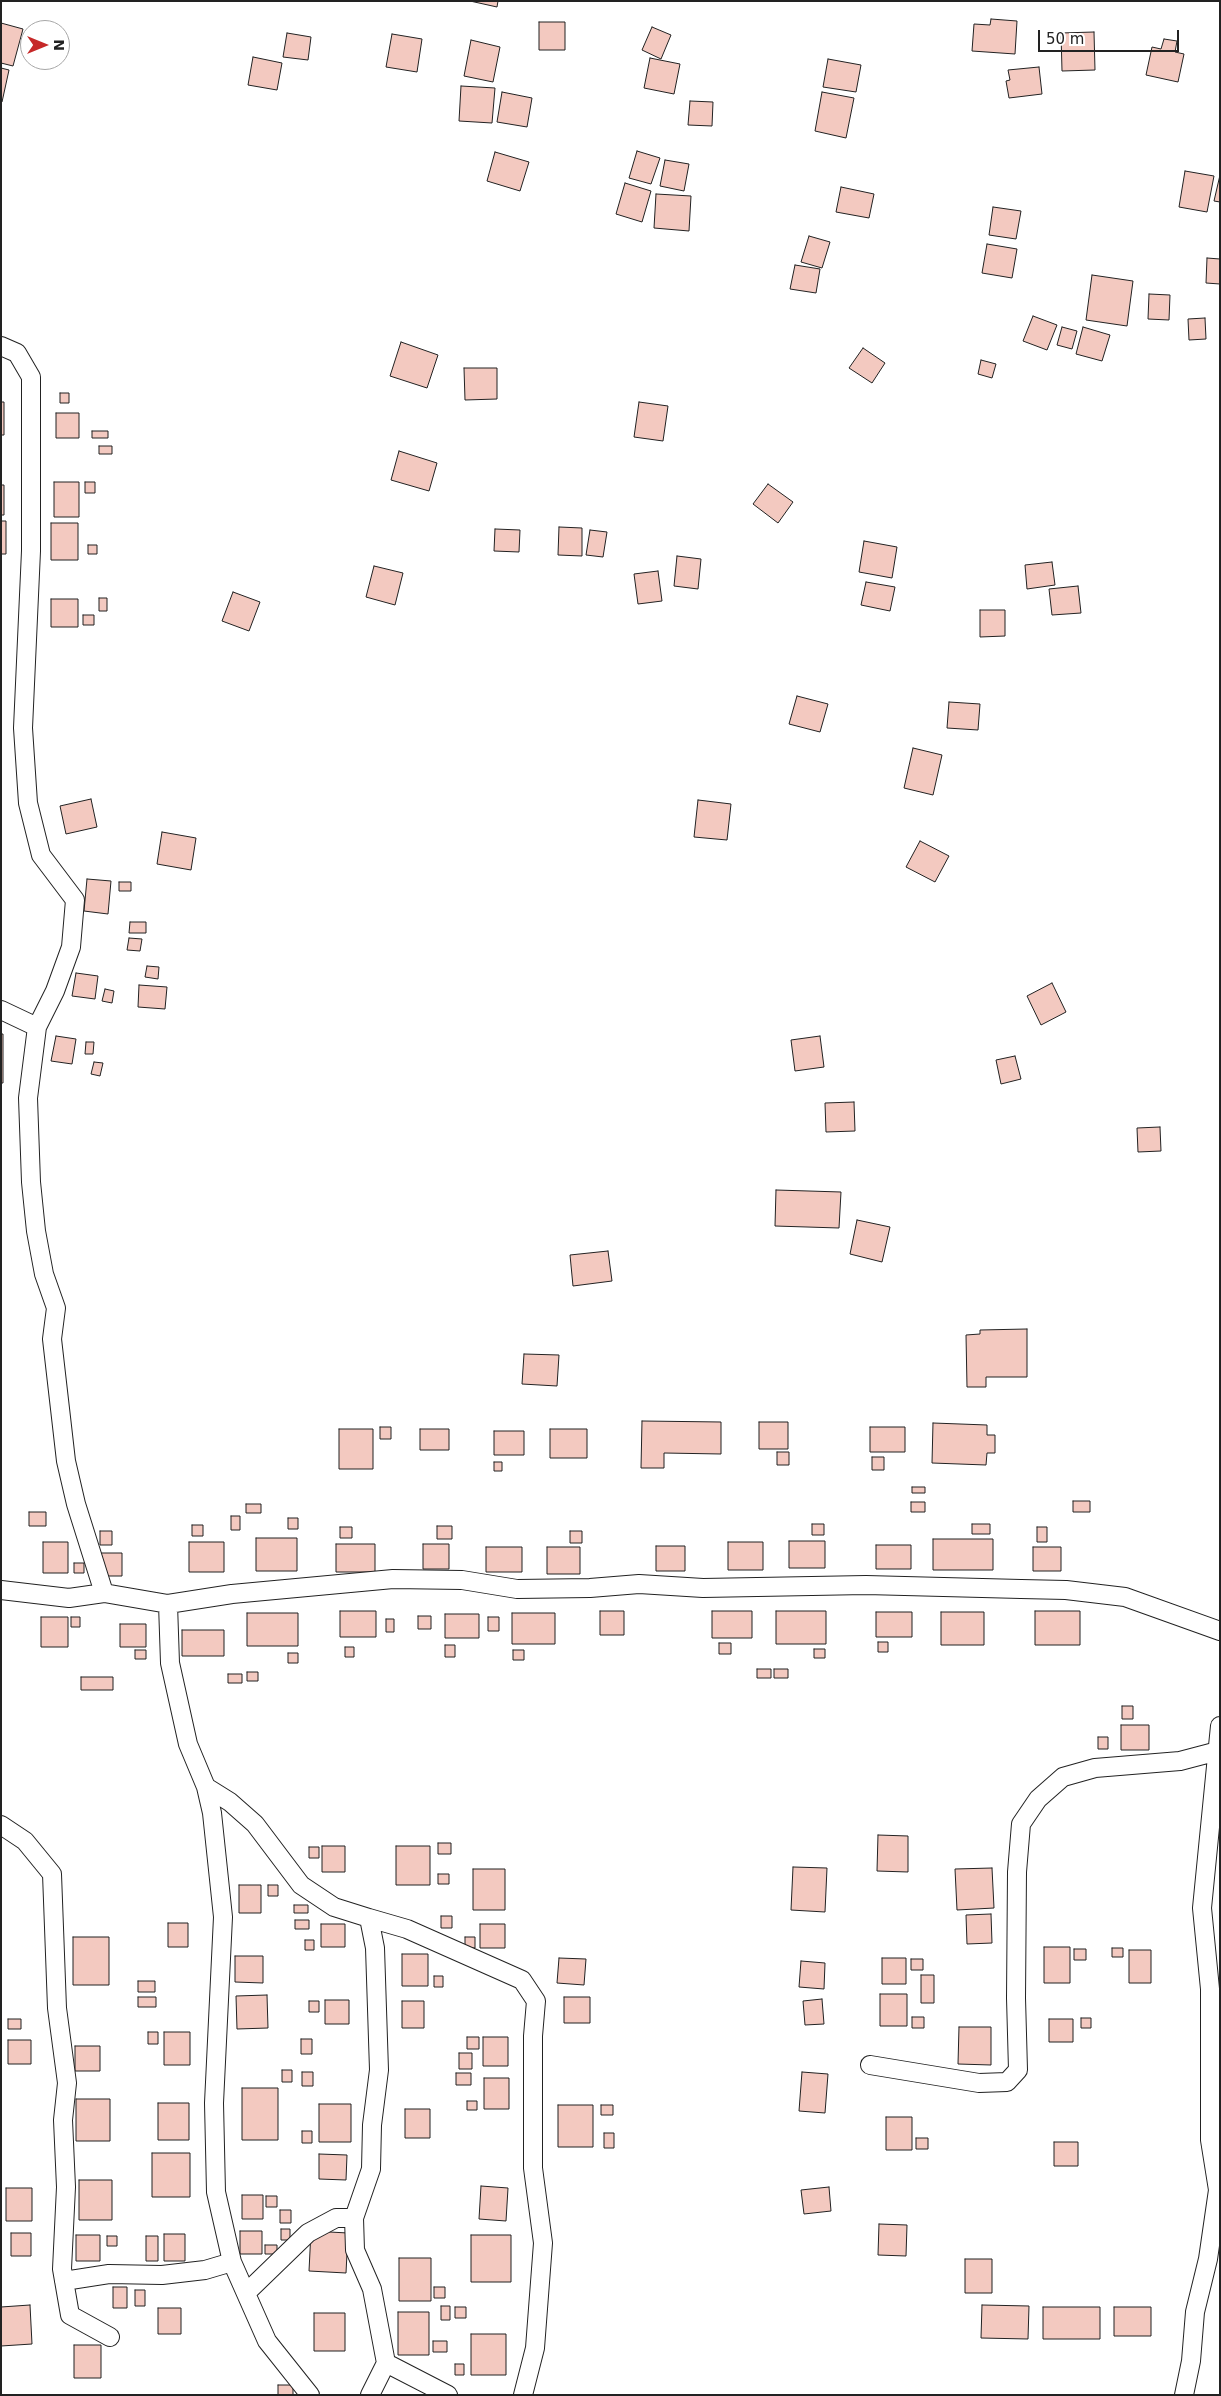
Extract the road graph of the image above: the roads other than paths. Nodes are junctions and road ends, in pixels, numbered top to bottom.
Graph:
1 (1, 346) edge
2 (1, 1010) edge
3 (37, 1027) junction
4 (1, 1590) edge
5 (104, 1593) junction
6 (168, 1604) junction
7 (1220, 1632) edge
8 (1220, 1726) edge
9 (1218, 1751) junction
10 (206, 1787) junction
11 (1, 1825) edge
12 (369, 1918) junction
13 (870, 2065) dead end
14 (354, 2218) junction
15 (232, 2262) junction
16 (64, 2281) junction
17 (246, 2293) junction
18 (110, 2337) dead end
19 (386, 2363) junction
20 (521, 2394) edge
21 (310, 2395) edge
22 (370, 2395) edge
23 (448, 2395) edge
24 (1184, 2395) edge

1 - 3 street
2 - 3 street
3 - 5 street
4 - 5 street
5 - 6 street
6 - 7 street
6 - 10 street
8 - 9 street
9 - 13 street
9 - 24 street
10 - 12 street
10 - 15 street
11 - 16 street
12 - 14 street
12 - 20 street
14 - 17 street
14 - 19 street
15 - 16 street
15 - 17 street
16 - 18 street
17 - 21 street
19 - 22 street
19 - 23 street

